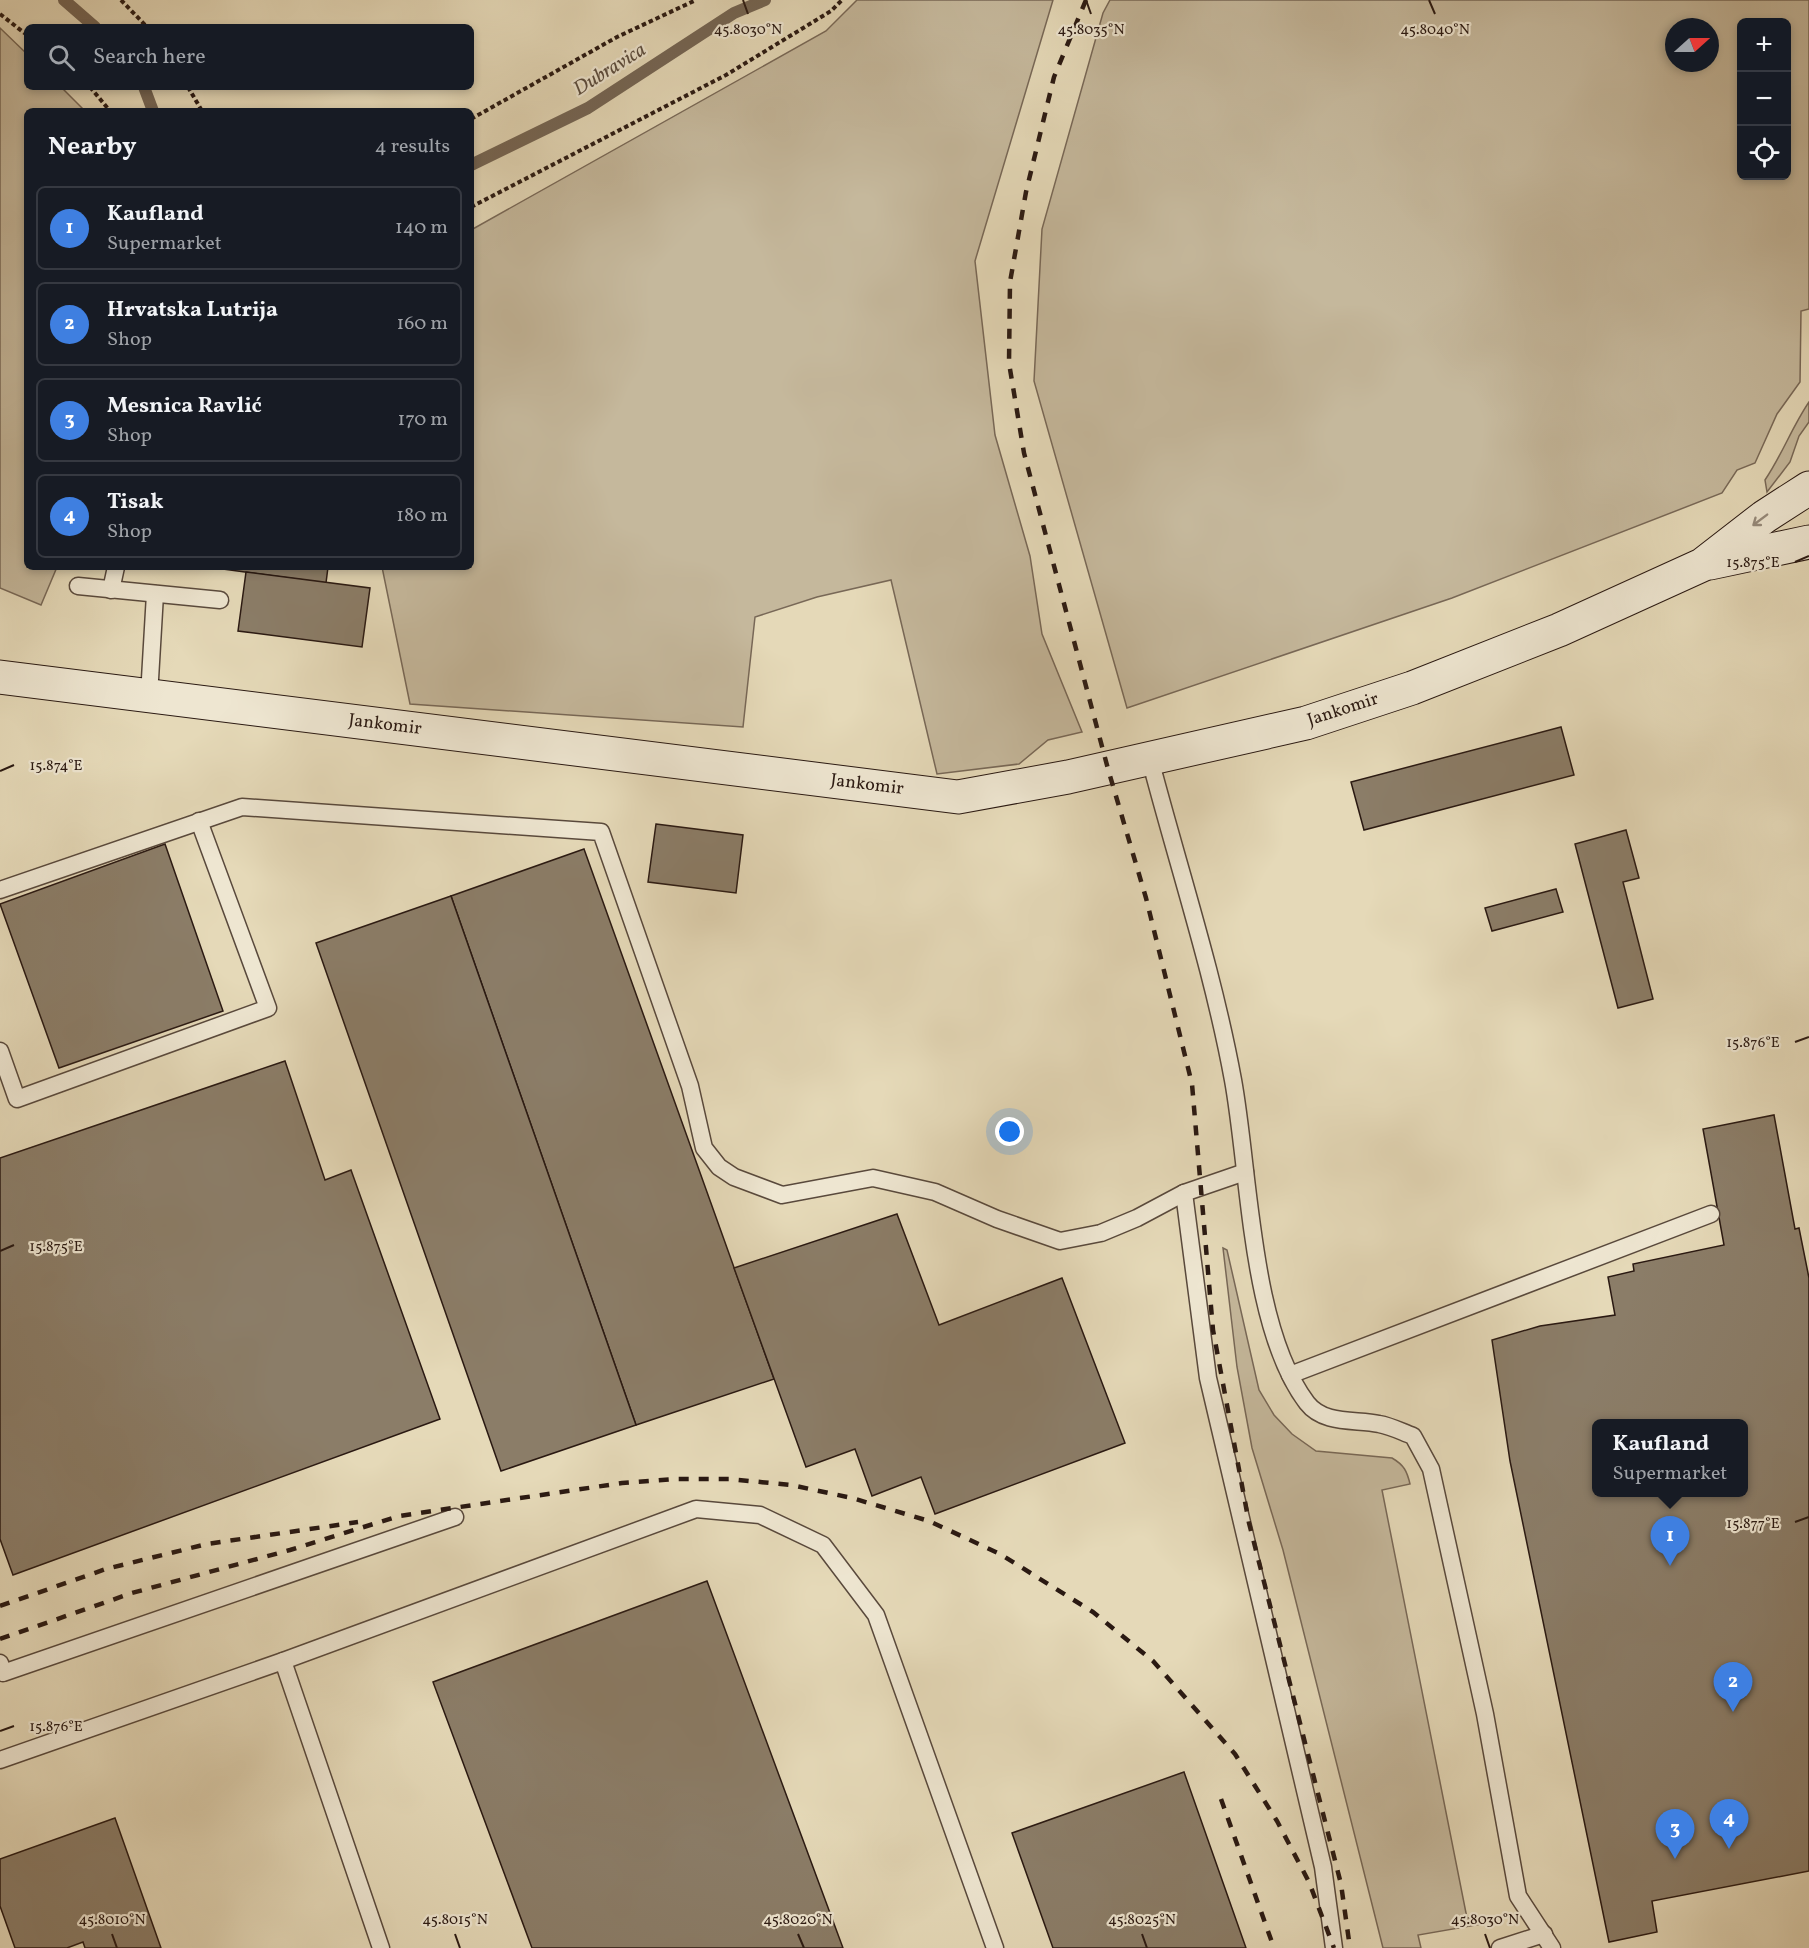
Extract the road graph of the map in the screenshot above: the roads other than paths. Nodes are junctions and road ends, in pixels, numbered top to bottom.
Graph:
1 (1809, 488) edge
2 (1809, 542) edge
3 (1702, 565) junction
4 (115, 570) edge
5 (78, 586) dead end
6 (111, 590) junction
7 (155, 594) junction
8 (220, 600) dead end
9 (0, 677) edge
10 (149, 696) junction
11 (1150, 759) junction
12 (200, 821) junction
13 (0, 890) edge
14 (0, 1051) edge
15 (1245, 1172) junction
16 (1184, 1193) junction
17 (1711, 1214) dead end
18 (1290, 1375) junction
19 (455, 1517) dead end
20 (283, 1661) junction
21 (1, 1670) edge
22 (0, 1760) edge
23 (1548, 1941) edge
24 (381, 1948) edge
25 (995, 1948) edge
26 (1334, 1948) edge
27 (1500, 1948) edge

1 -> 3 street, Jankomir
2 - 3 street, Jankomir
3 - 11 street, Jankomir
4 - 6 lane
5 - 6 lane
6 - 7 lane
7 - 8 lane
7 - 10 lane
9 - 10 street, Jankomir
10 - 11 street, Jankomir
11 - 15 lane
12 - 13 lane
12 - 14 lane
12 - 16 lane
15 - 16 lane
15 - 18 lane
16 - 26 lane
17 - 18 lane
18 - 23 lane
19 - 21 lane
20 - 22 lane
20 - 24 lane
20 - 25 lane
23 - 27 lane

